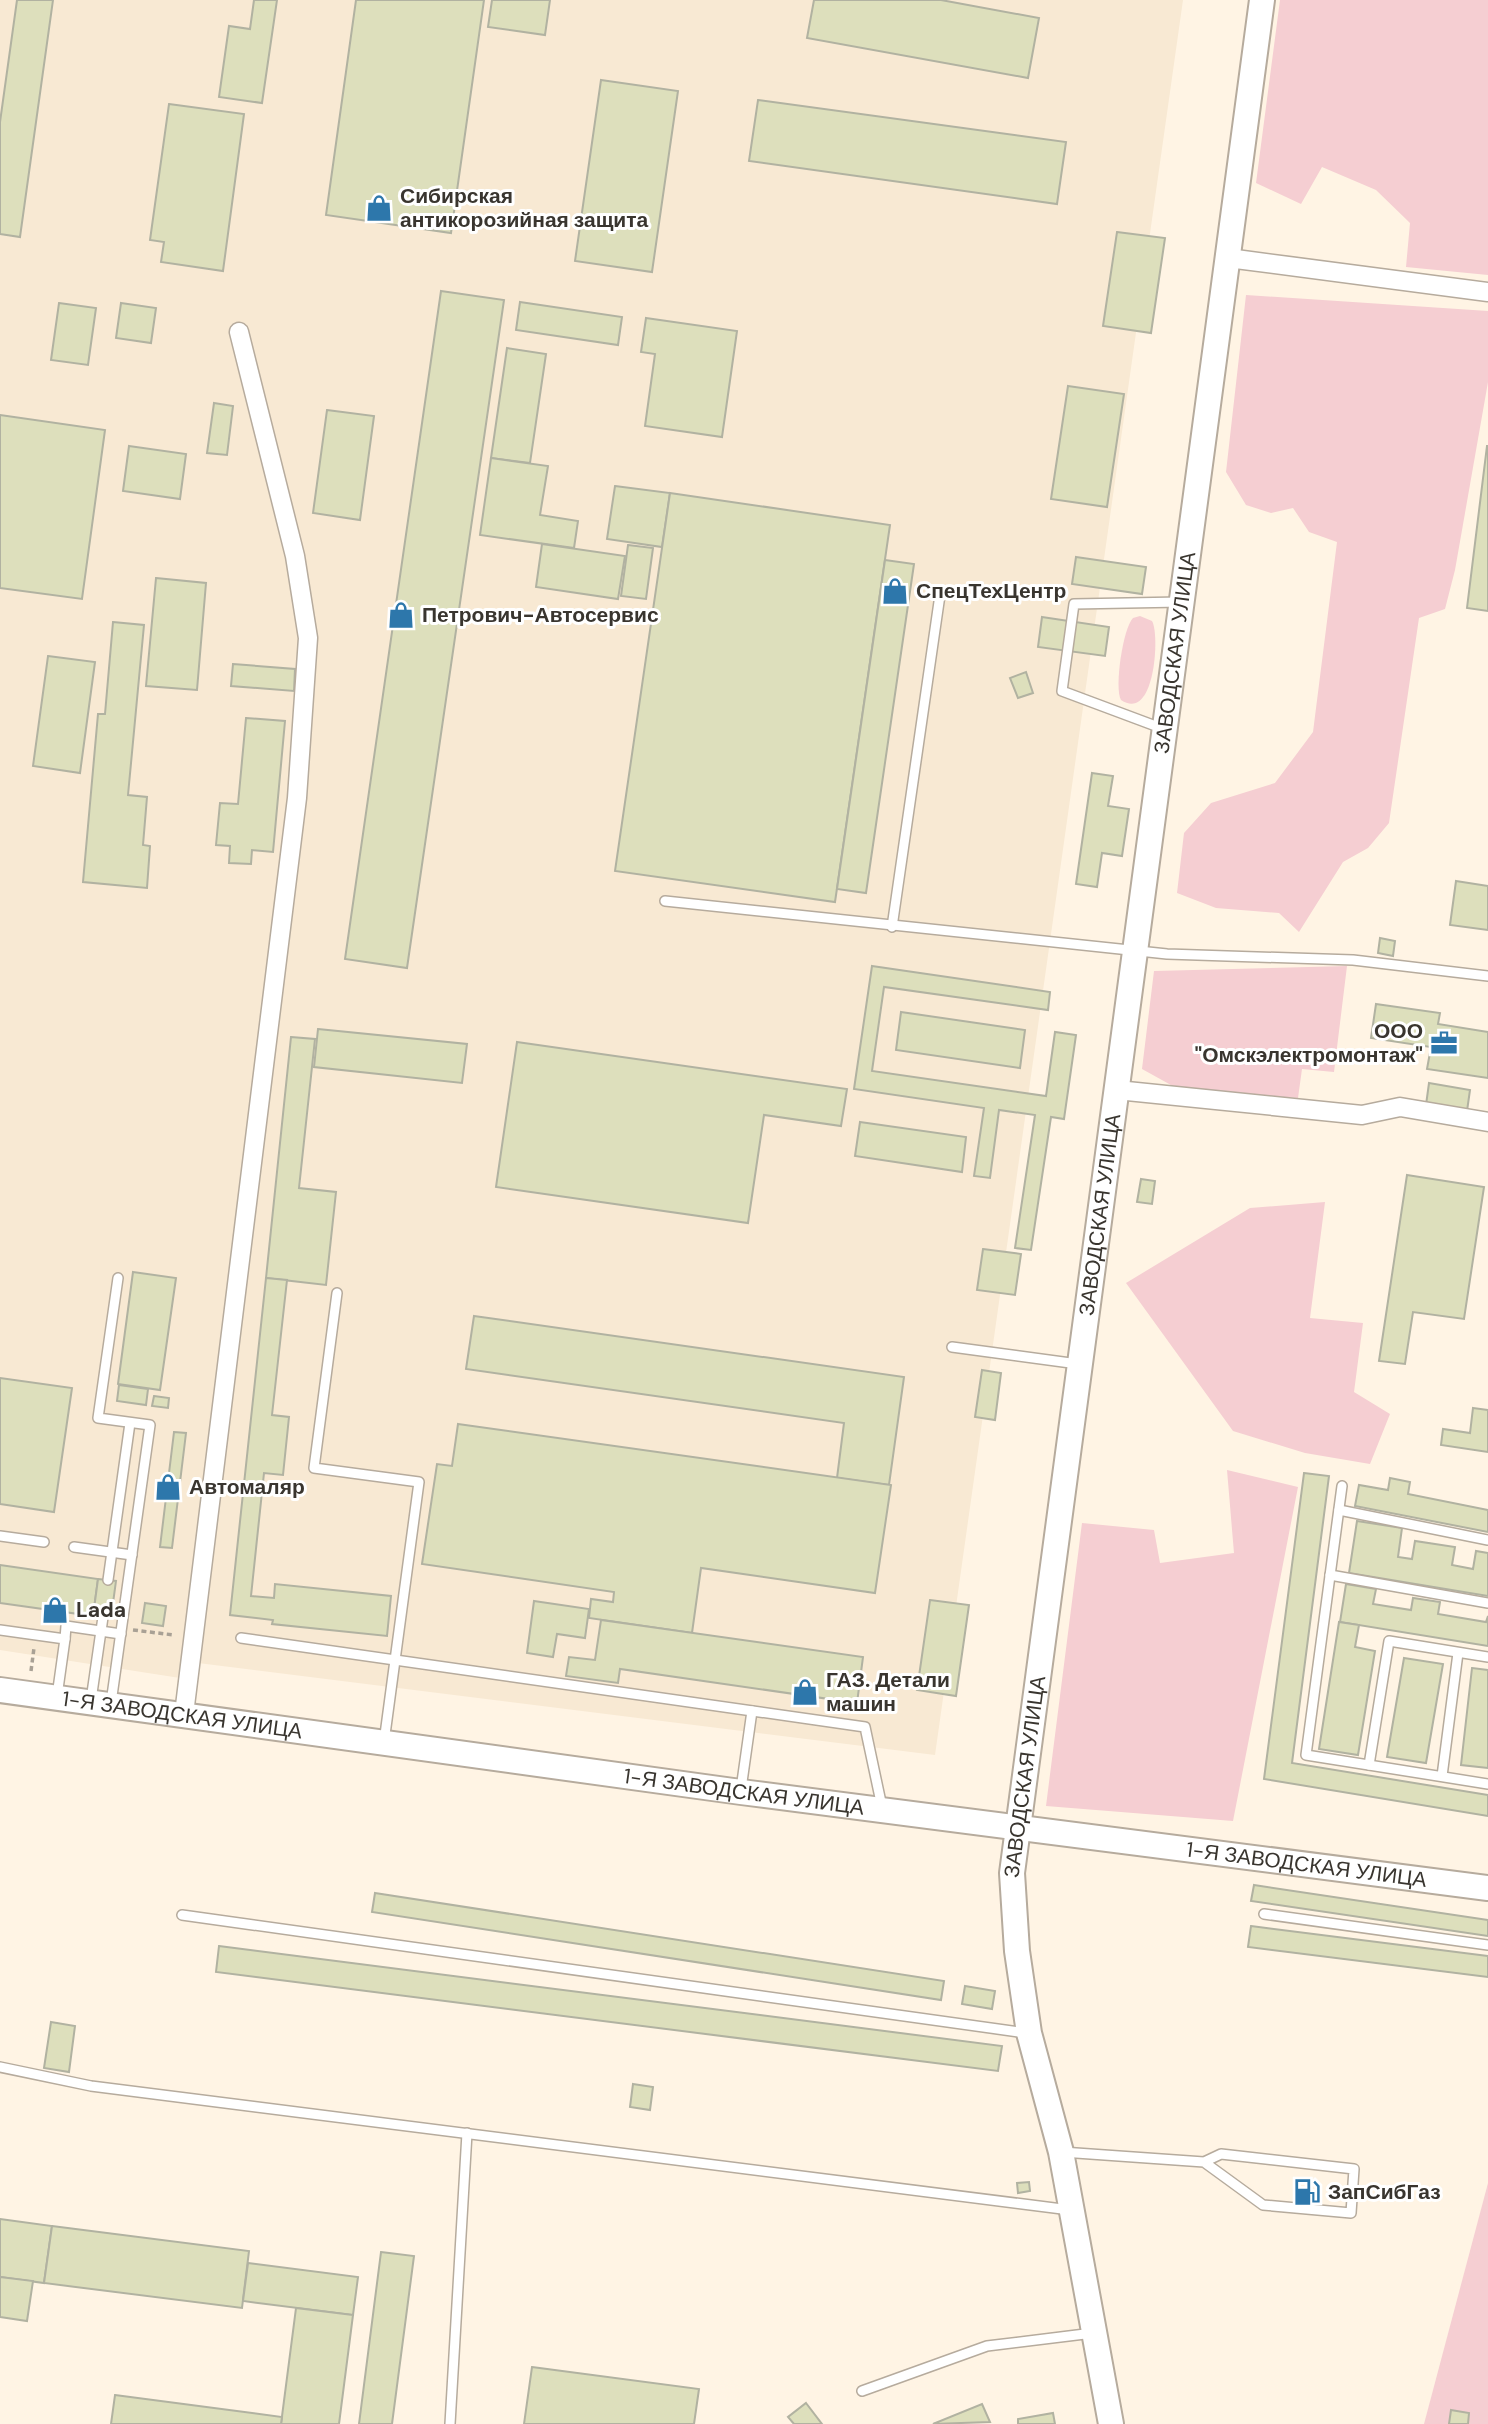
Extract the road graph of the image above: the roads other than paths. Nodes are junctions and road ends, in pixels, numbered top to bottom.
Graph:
1 (1262, 0) edge
2 (1228, 258) junction
3 (1488, 292) edge
4 (239, 332) dead end
5 (940, 595) dead end
6 (1183, 602) junction
7 (1166, 730) junction
8 (665, 901) dead end
9 (892, 927) junction
10 (1136, 952) junction
11 (1488, 976) edge
12 (1117, 1090) junction
13 (1488, 1122) edge
14 (118, 1278) dead end
15 (337, 1293) dead end
16 (953, 1347) dead end
17 (1080, 1364) junction
18 (130, 1423) junction
19 (1342, 1486) dead end
20 (1339, 1510) junction
21 (0, 1536) edge
22 (1488, 1540) edge
23 (44, 1542) dead end
24 (74, 1546) dead end
25 (112, 1552) junction
26 (132, 1555) junction
27 (1330, 1575) junction
28 (108, 1580) dead end
29 (1488, 1603) edge
30 (103, 1617) dead end
31 (0, 1630) edge
32 (101, 1631) junction
33 (121, 1634) junction
34 (241, 1638) dead end
35 (65, 1639) junction
36 (1458, 1653) junction
37 (1488, 1657) edge
38 (395, 1660) junction
39 (0, 1690) edge
40 (56, 1697) junction
41 (101, 1703) junction
42 (752, 1711) junction
43 (184, 1714) junction
44 (383, 1744) junction
45 (1369, 1765) junction
46 (1442, 1776) junction
47 (1488, 1784) edge
48 (741, 1791) junction
49 (883, 1810) junction
50 (1016, 1828) junction
51 (1488, 1888) edge
52 (1264, 1914) dead end
53 (182, 1915) dead end
54 (1488, 1945) edge
55 (1029, 2033) junction
56 (0, 2067) edge
57 (467, 2133) junction
58 (1061, 2152) junction
59 (1204, 2162) junction
60 (1071, 2210) junction
61 (1094, 2333) junction
62 (862, 2391) dead end
63 (450, 2424) edge
64 (1111, 2424) edge

1 - 2 main road, ЗАВОДСКАЯ УЛИЦА
2 - 3 street
2 - 6 main road, ЗАВОДСКАЯ УЛИЦА
4 - 43 street
5 - 9 lane
6 - 7 main road, ЗАВОДСКАЯ УЛИЦА
6 - 7 lane
7 - 10 main road, ЗАВОДСКАЯ УЛИЦА
8 - 9 lane
9 - 10 lane
10 - 11 lane
10 - 12 main road, ЗАВОДСКАЯ УЛИЦА
12 - 13 street
12 - 17 main road, ЗАВОДСКАЯ УЛИЦА
14 - 18 lane
15 - 38 lane
16 - 17 lane
17 - 50 main road, ЗАВОДСКАЯ УЛИЦА
18 - 25 lane
18 - 26 lane
19 - 20 lane
20 - 22 lane
20 - 27 lane
21 - 23 lane
24 - 25 lane
25 - 26 lane
25 - 28 lane
26 - 33 lane
27 - 29 lane
27 - 45 lane
30 - 32 lane
31 - 35 lane
32 - 33 lane
32 - 35 lane
32 - 41 lane
33 - 41 lane
34 - 38 lane
35 - 40 lane
36 - 37 lane
36 - 45 lane
36 - 46 lane
38 - 42 lane
38 - 44 lane
39 - 40 main road, 1-Я ЗАВОДСКАЯ УЛИЦА
40 - 41 main road, 1-Я ЗАВОДСКАЯ УЛИЦА
41 - 43 main road, 1-Я ЗАВОДСКАЯ УЛИЦА
42 - 48 lane
42 - 49 lane
43 - 44 main road, 1-Я ЗАВОДСКАЯ УЛИЦА
44 - 48 main road, 1-Я ЗАВОДСКАЯ УЛИЦА
45 - 46 lane
46 - 47 lane
48 - 49 main road, 1-Я ЗАВОДСКАЯ УЛИЦА
49 - 50 main road, 1-Я ЗАВОДСКАЯ УЛИЦА
50 - 51 main road, 1-Я ЗАВОДСКАЯ УЛИЦА
50 - 55 main road, ЗАВОДСКАЯ УЛИЦА
52 - 54 lane
53 - 55 lane
55 - 58 main road, ЗАВОДСКАЯ УЛИЦА
56 - 57 lane
57 - 60 lane
57 - 63 lane
58 - 59 lane
58 - 60 main road, ЗАВОДСКАЯ УЛИЦА
59 - 59 lane
60 - 61 main road, ЗАВОДСКАЯ УЛИЦА
61 - 62 lane
61 - 64 main road, ЗАВОДСКАЯ УЛИЦА

